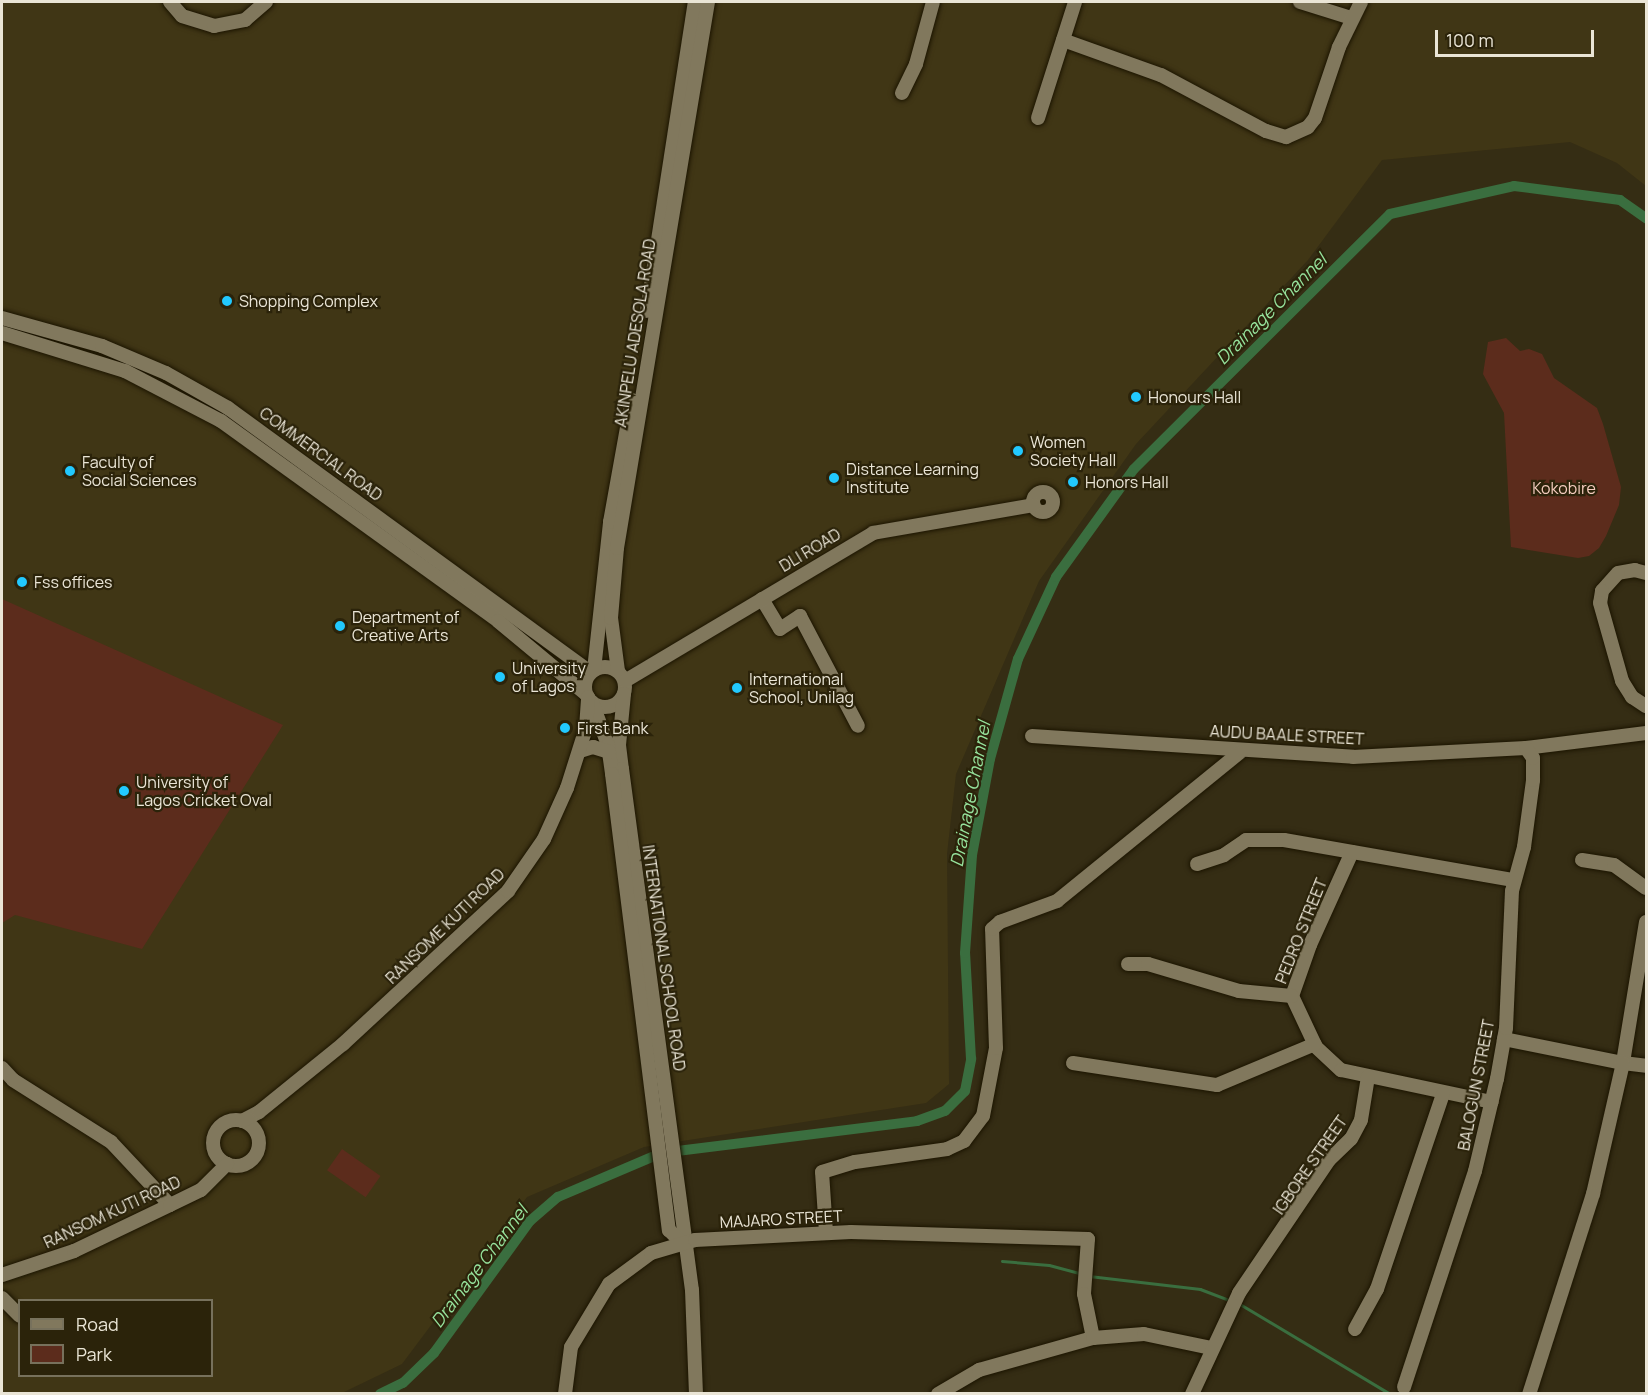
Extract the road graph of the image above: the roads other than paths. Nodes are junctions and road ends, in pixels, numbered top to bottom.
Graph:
1 (170, 2) edge
2 (266, 2) edge
3 (695, 2) edge
4 (708, 2) edge
5 (933, 2) edge
6 (1075, 2) edge
7 (1300, 2) edge
8 (1361, 2) edge
9 (1351, 18) junction
10 (1063, 40) junction
11 (902, 93) dead end
12 (1038, 118) dead end
13 (2, 318) edge
14 (2, 333) edge
15 (1034, 505) dead end
16 (1647, 573) edge
17 (762, 599) junction
18 (592, 671) junction
19 (622, 682) junction
20 (589, 698) junction
21 (1647, 706) edge
22 (858, 726) dead end
23 (1647, 734) edge
24 (1032, 736) dead end
25 (1526, 748) junction
26 (580, 751) junction
27 (609, 752) junction
28 (1239, 753) junction
29 (1352, 852) junction
30 (1582, 860) dead end
31 (1197, 864) dead end
32 (1514, 880) junction
33 (1647, 888) edge
34 (1647, 922) edge
35 (1128, 964) dead end
36 (1292, 996) junction
37 (1504, 1040) junction
38 (1315, 1044) junction
39 (1073, 1063) dead end
40 (1623, 1064) junction
41 (1647, 1066) edge
42 (2, 1068) edge
43 (1368, 1077) junction
44 (1443, 1094) junction
45 (1492, 1102) junction
46 (242, 1121) junction
47 (227, 1164) junction
48 (671, 1191) junction
49 (170, 1205) junction
50 (826, 1232) junction
51 (682, 1243) junction
52 (2, 1275) edge
53 (2, 1298) edge
54 (18, 1314) edge
55 (1355, 1329) dead end
56 (1093, 1338) junction
57 (1211, 1348) junction
58 (1404, 1387) dead end
59 (565, 1394) edge
60 (696, 1394) edge
61 (938, 1394) edge
62 (1192, 1394) edge
63 (1529, 1394) edge

1 - 2 street
3 - 18 street, AKINPELU ADESOLA ROAD
4 - 19 street, AKINPELU ADESOLA ROAD
5 - 11 street
6 - 10 street
7 - 9 street
8 - 9 street
9 - 10 street
10 - 12 street
13 - 18 street, COMMERCIAL ROAD
14 - 20 street, COMMERCIAL ROAD
15 - 17 street, DLI ROAD
16 - 21 street
17 - 19 street, DLI ROAD
17 - 22 street
18 - 19 street
18 - 20 street, AKINPELU ADESOLA ROAD
19 - 20 street, DLI ROAD
19 - 48 street, INTERNATIONAL SCHOOL ROAD
20 - 26 street, RANSOME KUTI ROAD
20 - 27 street, INTERNATIONAL SCHOOL ROAD
23 - 25 street, AUDU BAALE STREET
24 - 28 street, AUDU BAALE STREET
25 - 28 street, AUDU BAALE STREET
25 - 32 street, BALOGUN STREET
26 - 27 street
26 - 46 street, RANSOME KUTI ROAD
27 - 48 street, INTERNATIONAL SCHOOL ROAD
28 - 50 street
29 - 31 street
29 - 32 street
29 - 36 street, PEDRO STREET
30 - 33 street
32 - 37 street, BALOGUN STREET
34 - 40 street
35 - 36 street
36 - 38 street, PEDRO STREET
37 - 40 street
37 - 45 street, BALOGUN STREET
38 - 39 street
38 - 43 street, PEDRO STREET
40 - 41 street
40 - 63 street
42 - 49 street
43 - 44 street, PEDRO STREET
43 - 57 street, IGBORE STREET
44 - 45 street, PEDRO STREET
44 - 55 street
45 - 58 street, BALOGUN STREET
46 - 47 street
46 - 47 street
47 - 49 street, RANSOM KUTI ROAD
48 - 51 street, INTERNATIONAL SCHOOL ROAD
48 - 51 street, INTERNATIONAL SCHOOL ROAD
49 - 52 street, RANSOM KUTI ROAD
50 - 51 street, MAJARO STREET
50 - 56 street, MAJARO STREET
51 - 59 street, MAJARO STREET
51 - 60 street, INTERNATIONAL SCHOOL ROAD
53 - 54 street
56 - 57 street
56 - 61 street
57 - 62 street, IGBORE STREET

